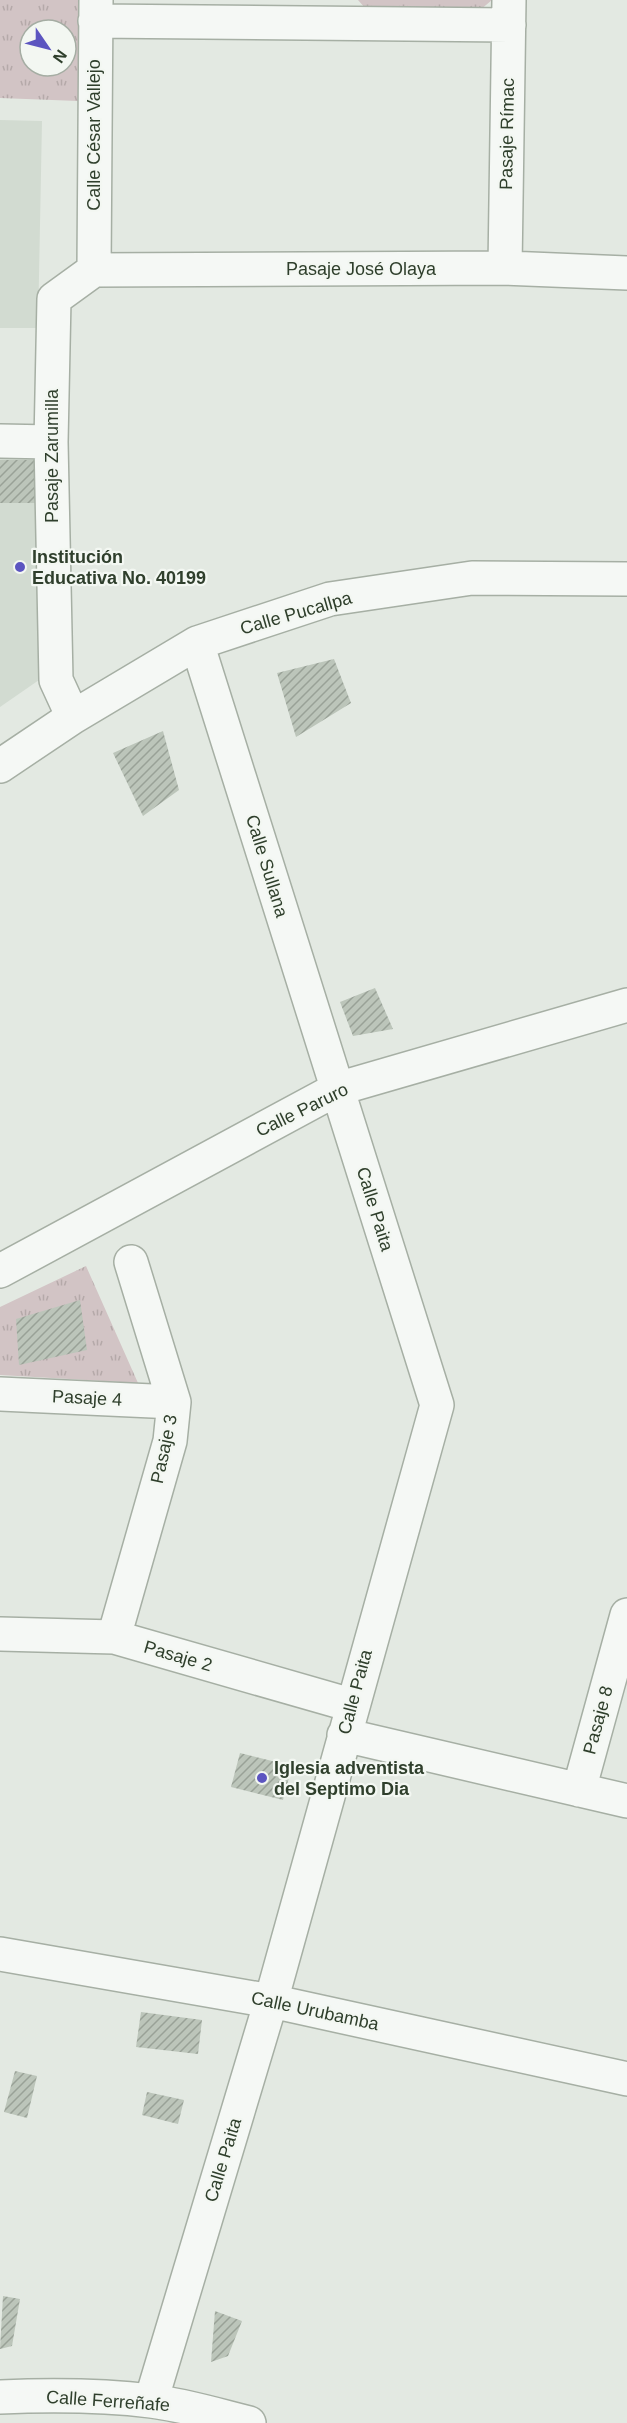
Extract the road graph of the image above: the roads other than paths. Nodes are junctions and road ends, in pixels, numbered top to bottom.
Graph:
1 (96, 10) edge
2 (351, 11) edge
3 (509, 13) edge
4 (506, 268) junction
5 (94, 270) junction
6 (627, 273) edge
7 (0, 441) edge
8 (51, 442) junction
9 (627, 579) edge
10 (197, 643) junction
11 (73, 717) junction
12 (0, 766) edge
13 (627, 1005) edge
14 (338, 1089) junction
15 (131, 1262) dead end
16 (0, 1270) edge
17 (0, 1394) edge
18 (174, 1402) junction
19 (627, 1614) edge
20 (0, 1634) edge
21 (114, 1637) junction
22 (348, 1720) junction
23 (579, 1790) junction
24 (627, 1801) edge
25 (0, 1954) edge
26 (271, 2001) junction
27 (627, 2079) edge
28 (0, 2397) edge
29 (151, 2401) junction
30 (249, 2423) edge

1 - 2 street
1 - 5 street, Calle César Vallejo
2 - 3 street
3 - 4 street, Pasaje Rímac
4 - 5 street, Pasaje José Olaya
4 - 6 street, Pasaje José Olaya
5 - 8 street, Pasaje Zarumilla
7 - 8 street
8 - 11 street, Pasaje Zarumilla
9 - 10 street, Calle Pucallpa
10 - 11 street, Calle Pucallpa
10 - 14 street, Calle Sullana
11 - 12 street, Calle Pucallpa
13 - 14 street, Calle Paruro
14 - 16 street, Calle Paruro
14 - 22 street, Calle Paita
15 - 18 street, Pasaje 3
17 - 18 street, Pasaje 4
18 - 21 street, Pasaje 3
19 - 23 street, Pasaje 8
20 - 21 street, Pasaje 2
21 - 22 street, Pasaje 2
22 - 23 street, Pasaje 2
22 - 26 street, Calle Paita
23 - 24 street, Pasaje 2
25 - 26 street, Calle Urubamba
26 - 27 street, Calle Urubamba
26 - 29 street, Calle Paita
28 - 29 street, Calle Ferreñafe
29 - 30 street, Calle Ferreñafe

